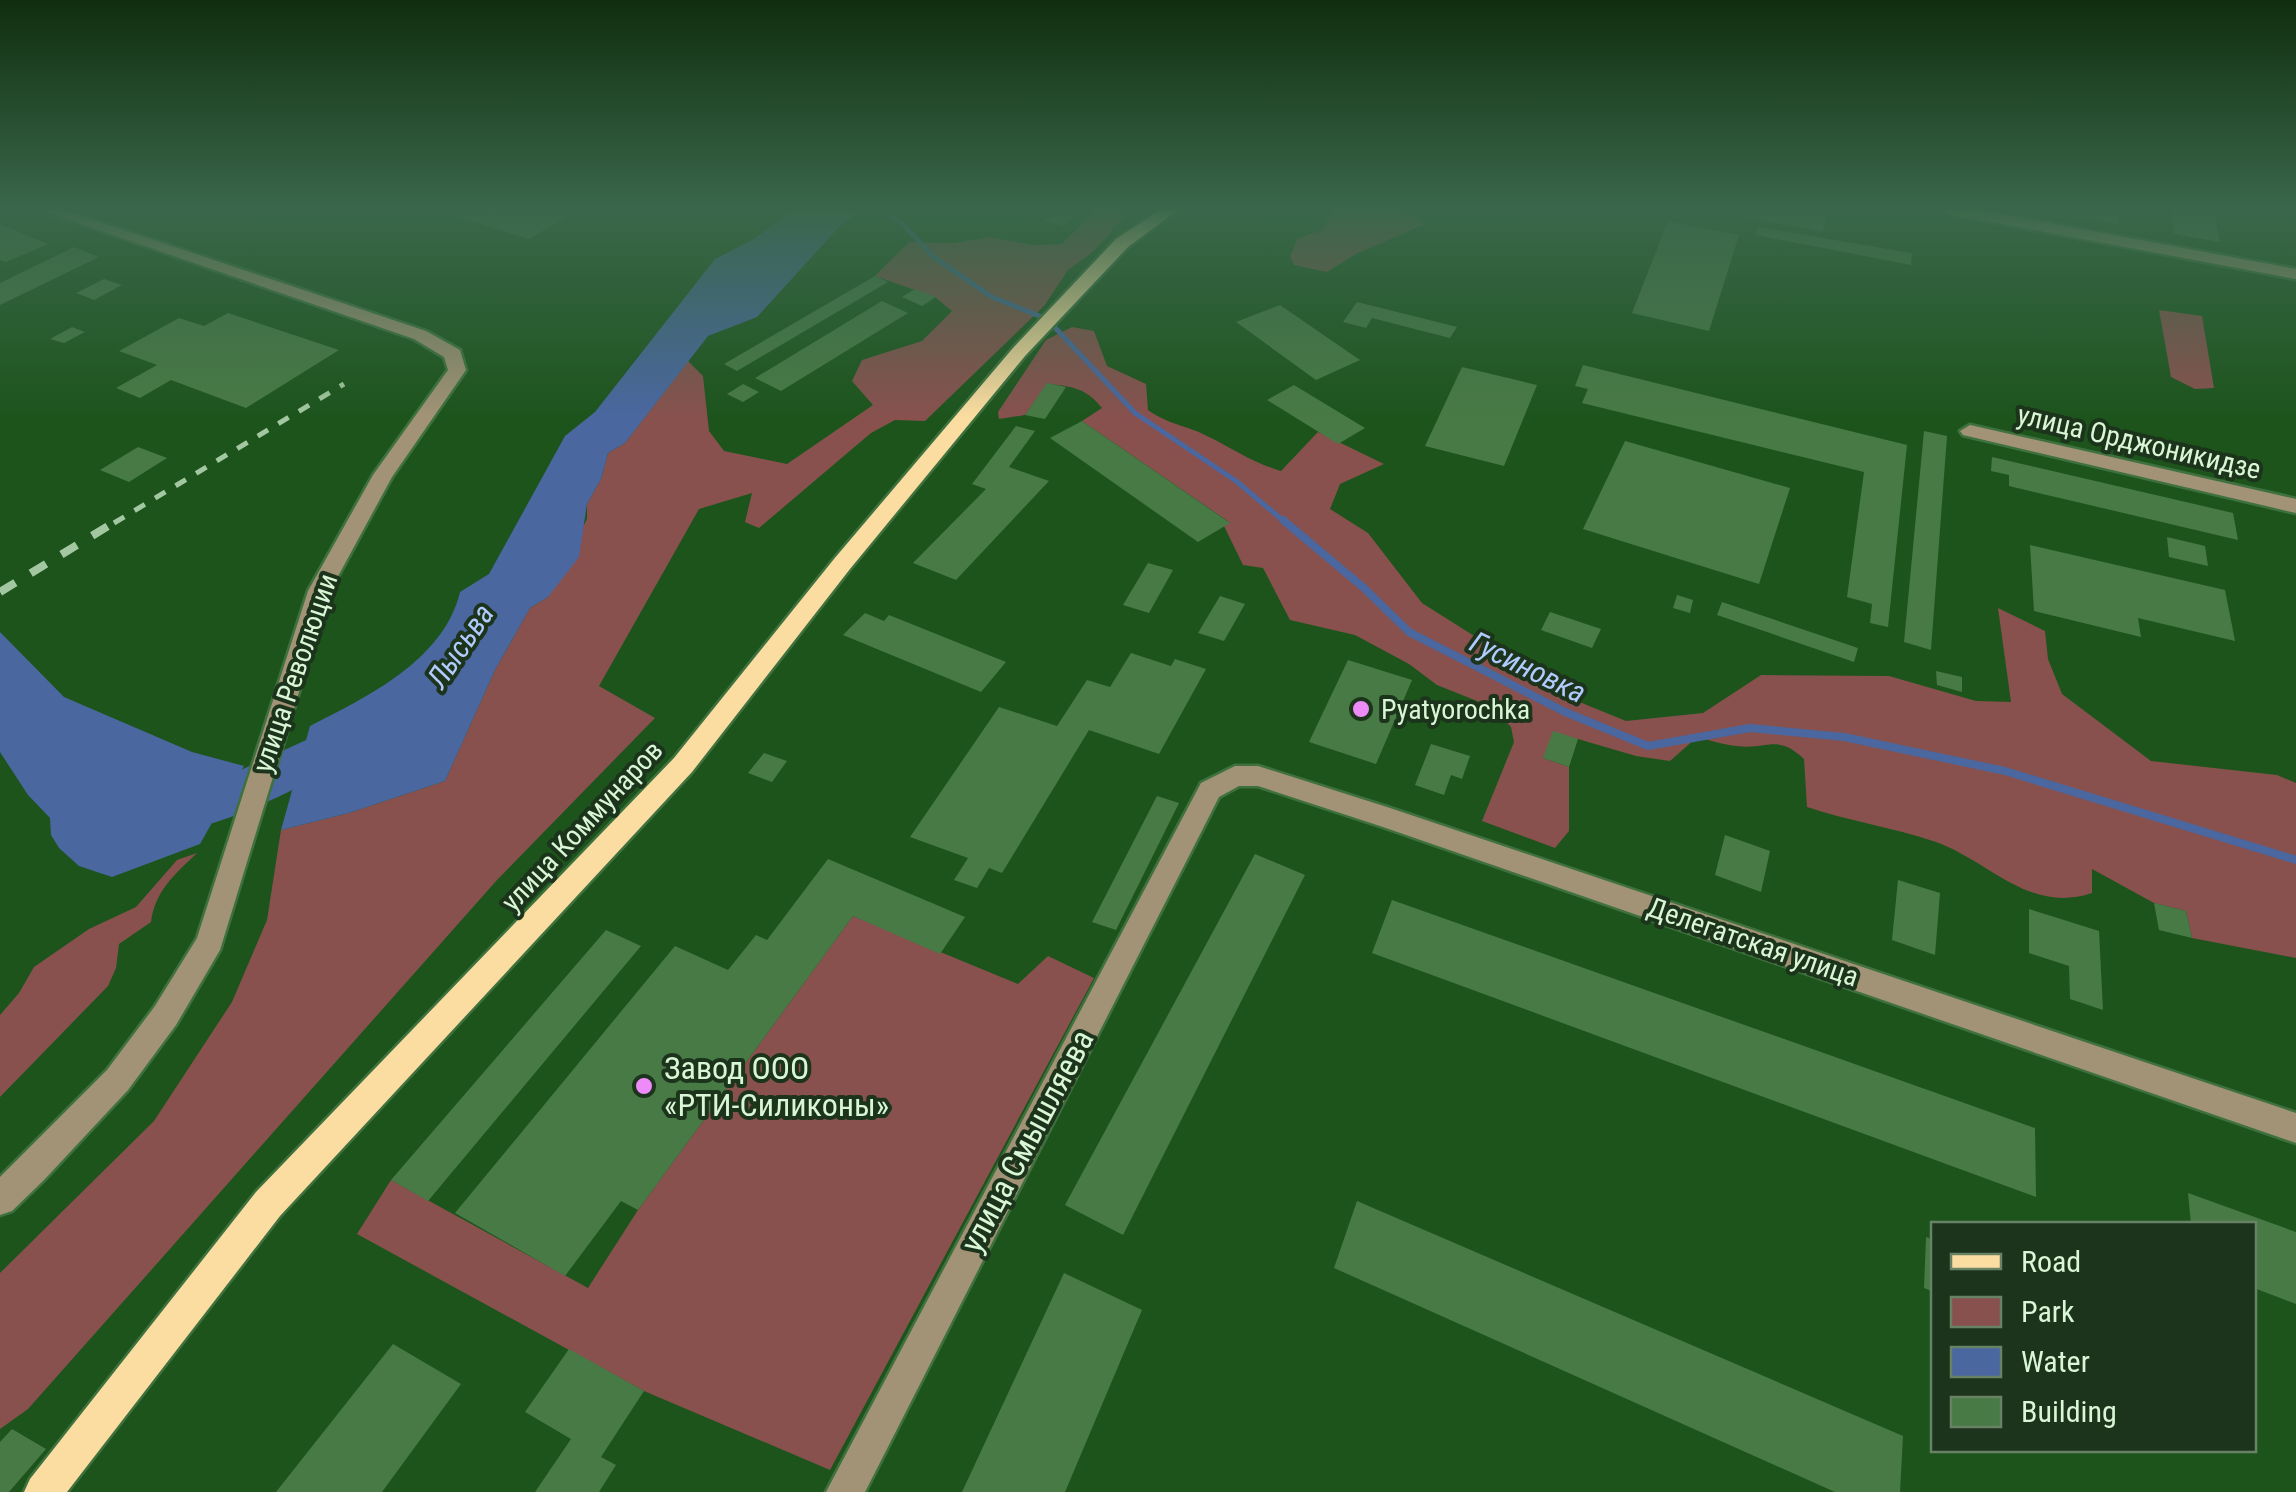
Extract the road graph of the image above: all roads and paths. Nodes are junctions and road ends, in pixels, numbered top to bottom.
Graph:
1 (253, 279) edge
2 (1088, 279) edge
3 (1970, 431) dead end
4 (2296, 506) edge
5 (1210, 790) joint
6 (2296, 1128) edge
7 (0, 1199) edge
8 (52, 1484) edge
9 (845, 1492) edge

1 - 7 street, улица Революции
2 - 8 main road, улица Коммунаров
3 - 4 street, улица Орджоникидзе
5 - 6 street, Делегатская улица
5 - 9 street, улица Смышляева

